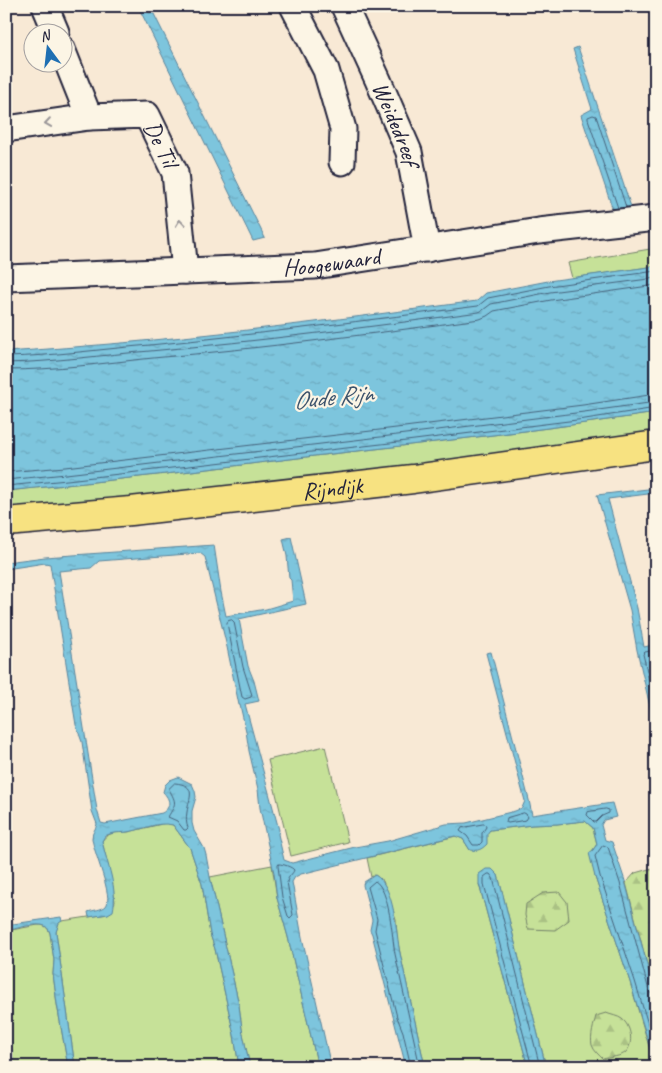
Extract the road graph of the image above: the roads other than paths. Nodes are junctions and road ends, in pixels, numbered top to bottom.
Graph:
1 (45, 6) edge
2 (293, 6) edge
3 (344, 6) edge
4 (52, 22) edge
5 (71, 72) edge
6 (89, 117) junction
7 (6, 129) edge
8 (342, 162) dead end
9 (656, 218) edge
10 (427, 249) junction
11 (185, 271) junction
12 (6, 278) edge
13 (656, 445) edge
14 (6, 522) edge

1 - 4 street
2 - 8 street, Weidedreef
3 - 10 street, Weidedreef
5 - 6 street
6 -> 7 street
11 -> 6 street, De Til
9 - 10 street, Hoogewaard
10 - 11 street, Hoogewaard
11 - 12 street, Hoogewaard
13 - 14 main road, Rijndijk

